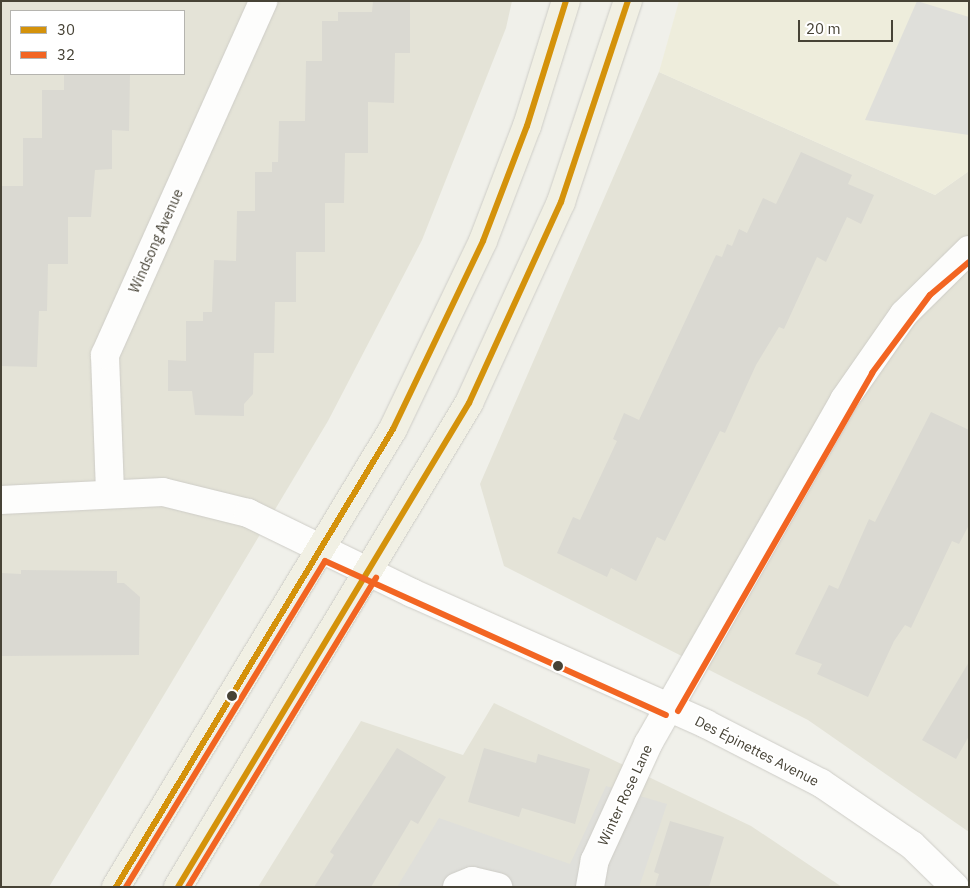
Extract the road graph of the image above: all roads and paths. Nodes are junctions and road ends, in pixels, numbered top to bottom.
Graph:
1 (263, 1) edge
2 (566, 1) edge
3 (628, 1) edge
4 (969, 250) edge
5 (110, 492) junction
6 (1, 500) edge
7 (322, 550) junction
8 (369, 573) junction
9 (670, 707) junction
10 (116, 887) edge
11 (178, 887) edge
12 (457, 887) edge
13 (498, 887) edge
14 (590, 887) edge
15 (955, 887) edge

1 - 5 street, Windsong Avenue
2 - 7 main road
3 - 8 main road
4 - 9 street, Winter Rose Lane
5 - 6 street, Des Épinettes Avenue
5 - 7 street, Des Épinettes Avenue
7 - 8 street, Des Épinettes Avenue
7 - 10 main road
8 - 9 street, Des Épinettes Avenue
8 - 11 main road
9 - 14 street, Winter Rose Lane
9 - 15 street, Des Épinettes Avenue
12 - 13 street

